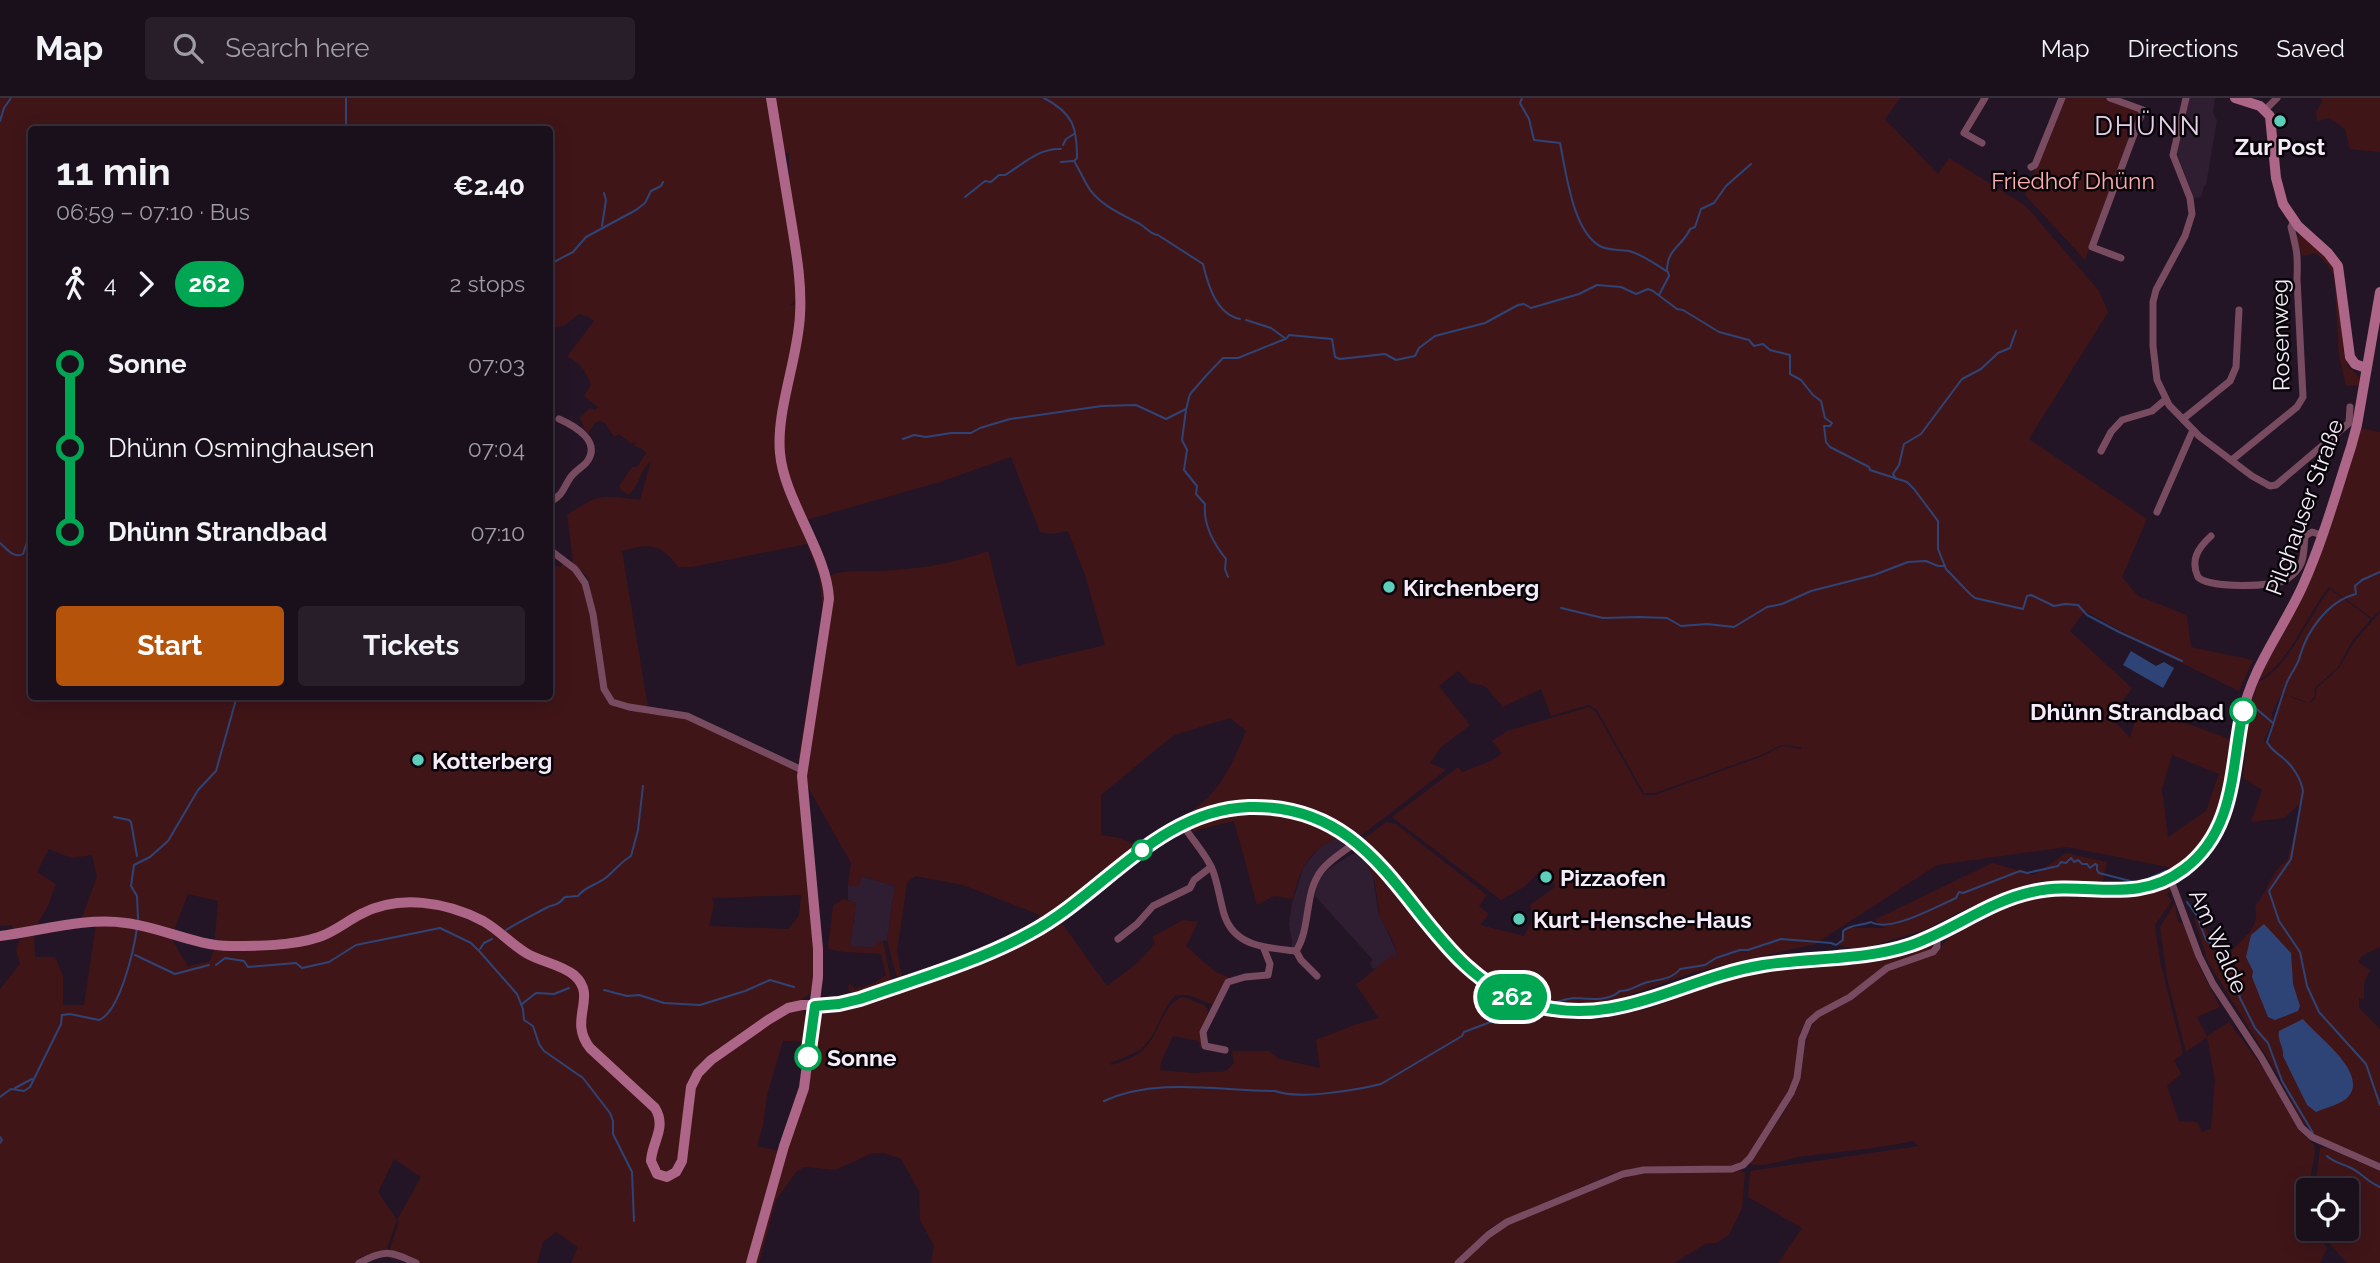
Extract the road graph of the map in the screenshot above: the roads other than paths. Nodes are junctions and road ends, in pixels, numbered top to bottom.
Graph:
1 (771, 98) edge
2 (1985, 98) edge
3 (2062, 98) edge
4 (2109, 98) edge
5 (2186, 98) edge
6 (2235, 98) edge
7 (2277, 98) edge
8 (2119, 99) edge
9 (2265, 110) junction
10 (1982, 143) dead end
11 (2031, 167) dead end
12 (2294, 221) junction
13 (2121, 258) dead end
14 (2380, 292) edge
15 (2239, 310) dead end
16 (2366, 368) junction
17 (2165, 400) junction
18 (2350, 407) dead end
19 (559, 419) dead end
20 (2183, 419) junction
21 (2193, 430) junction
22 (2101, 450) dead end
23 (2233, 459) junction
24 (553, 500) edge
25 (2158, 512) dead end
26 (2322, 535) junction
27 (2211, 536) dead end
28 (553, 552) edge
29 (802, 770) junction
30 (1183, 825) junction
31 (1357, 842) junction
32 (1211, 867) junction
33 (2170, 878) junction
34 (1937, 935) junction
35 (0, 936) edge
36 (1118, 939) dead end
37 (1264, 948) junction
38 (1296, 951) junction
39 (1317, 976) dead end
40 (815, 1006) junction
41 (1225, 1050) dead end
42 (2380, 1167) edge
43 (359, 1263) edge
44 (416, 1263) edge
45 (751, 1263) edge
46 (1458, 1263) edge

1 - 29 main road
2 - 10 street
3 - 11 street
4 - 8 street
5 - 17 street
6 - 9 main road
7 - 9 street
8 - 13 street
9 - 12 main road
12 - 16 main road
12 - 23 street, Rosenweg
14 - 16 main road, Pilghauser Straße
15 - 20 street
16 - 26 main road, Pilghauser Straße
17 - 20 street
17 - 22 street
18 - 23 street
19 - 24 street
20 - 21 street
21 - 23 street
21 - 25 street
26 - 27 street
26 - 33 main road, Pilghauser Straße
28 - 29 street
29 - 40 main road
30 - 31 main road, Pilghauser Straße
30 - 32 street
30 - 40 main road, Pilghauser Straße
31 - 34 main road, Pilghauser Straße
31 - 38 street
32 - 36 street
32 - 37 street
33 - 34 main road, Pilghauser Straße
33 - 42 street, Am Walde
34 - 46 street
35 - 40 main road, Pilghauser Straße
37 - 38 street
37 - 41 street
38 - 39 street
40 - 45 main road
43 - 44 street

